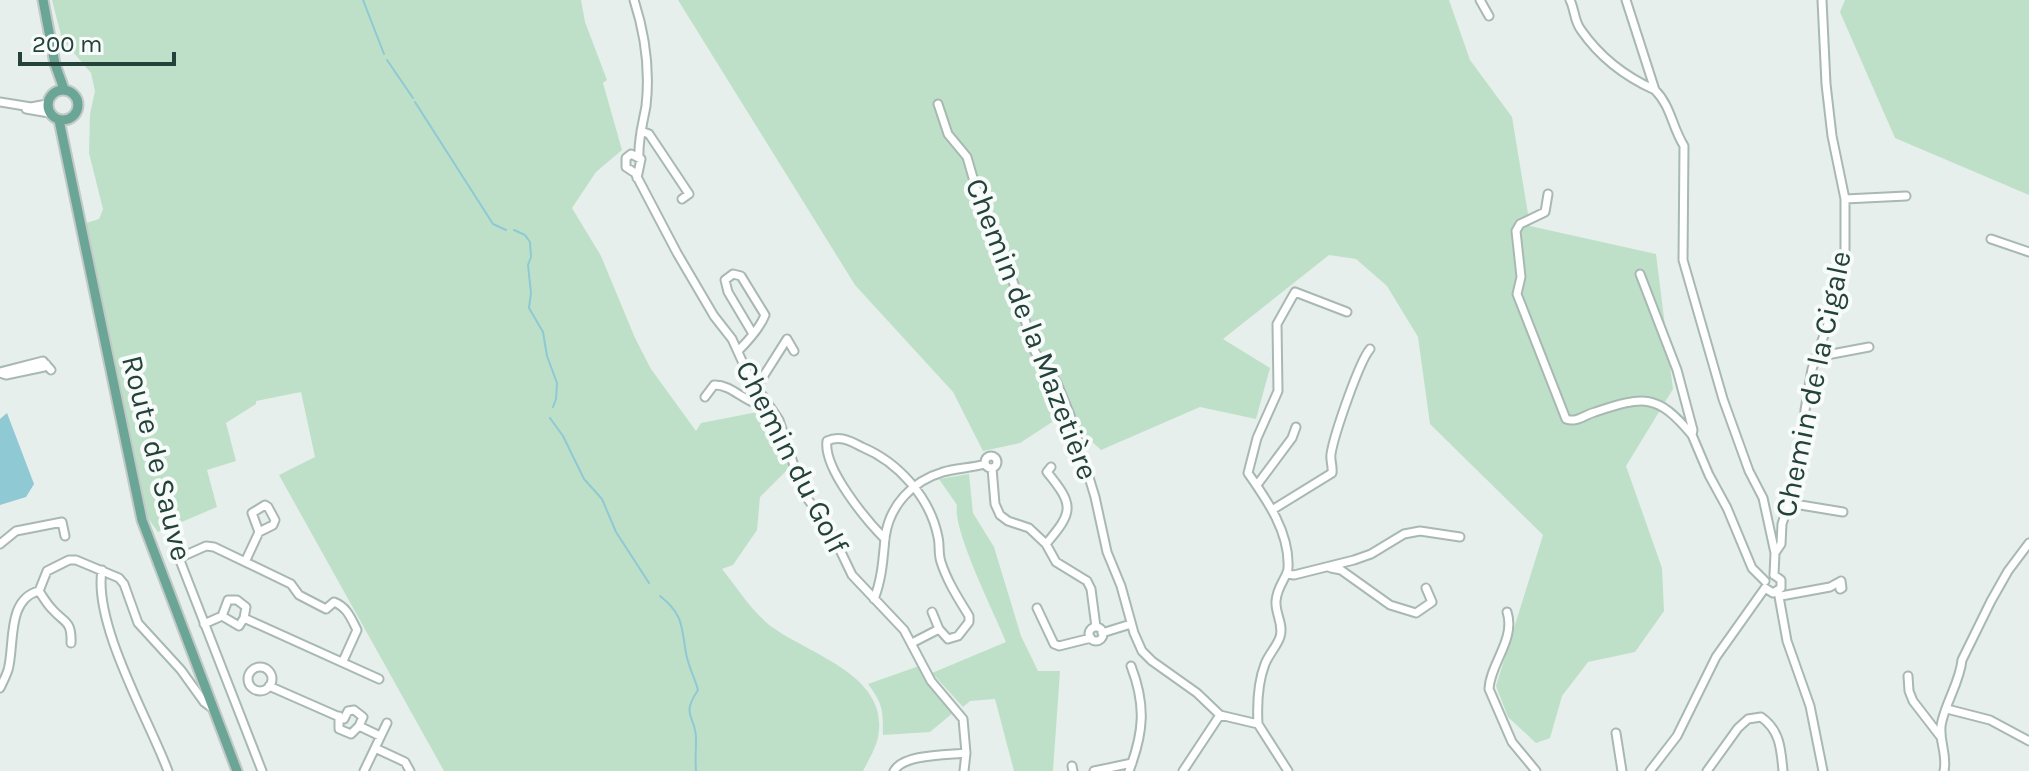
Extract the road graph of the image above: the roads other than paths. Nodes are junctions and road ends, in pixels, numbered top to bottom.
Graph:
1 (43, 0) edge
2 (634, 0) edge
3 (1480, 0) edge
4 (1570, 0) edge
5 (1626, 0) edge
6 (1822, 0) edge
7 (1489, 16) dead end
8 (55, 64) junction
9 (64, 89) junction
10 (1655, 90) junction
11 (52, 93) junction
12 (0, 102) edge
13 (938, 104) dead end
14 (48, 108) junction
15 (64, 120) junction
16 (641, 131) junction
17 (637, 153) junction
18 (636, 172) junction
19 (1548, 194) dead end
20 (1906, 196) dead end
21 (682, 199) dead end
22 (1845, 199) junction
23 (1991, 239) dead end
24 (2029, 252) edge
25 (1640, 274) dead end
26 (1347, 312) dead end
27 (753, 334) junction
28 (1869, 347) dead end
29 (1370, 349) dead end
30 (738, 351) junction
31 (794, 351) dead end
32 (1816, 357) junction
33 (49, 367) dead end
34 (0, 373) edge
35 (756, 388) junction
36 (705, 397) dead end
37 (767, 403) junction
38 (1296, 427) dead end
39 (1692, 435) junction
40 (1051, 467) dead end
41 (1257, 485) junction
42 (914, 487) junction
43 (1788, 503) junction
44 (1272, 510) junction
45 (1843, 512) dead end
46 (259, 532) dead end
47 (65, 536) dead end
48 (1460, 537) dead end
49 (885, 539) junction
50 (2029, 543) edge
51 (0, 544) edge
52 (1046, 544) junction
53 (1775, 553) junction
54 (2017, 559) junction
55 (2029, 559) edge
56 (245, 562) junction
57 (1329, 567) junction
58 (102, 570) junction
59 (1287, 574) junction
60 (1774, 575) junction
61 (1765, 584) junction
62 (871, 588) junction
63 (1426, 588) dead end
64 (1840, 589) dead end
65 (39, 591) junction
66 (1780, 593) junction
67 (874, 599) junction
68 (1037, 608) dead end
69 (932, 612) dead end
70 (1507, 612) dead end
71 (222, 616) junction
72 (244, 618) junction
73 (204, 624) junction
74 (1131, 624) junction
75 (939, 629) junction
76 (1099, 630) junction
77 (71, 643) dead end
78 (912, 643) junction
79 (343, 661) junction
80 (1131, 666) dead end
81 (1908, 676) dead end
82 (379, 679) dead end
83 (248, 684) junction
84 (269, 686) junction
85 (0, 688) edge
86 (230, 691) junction
87 (212, 708) junction
88 (1947, 709) junction
89 (1220, 715) junction
90 (339, 716) junction
91 (387, 723) dead end
92 (1258, 724) junction
93 (359, 726) junction
94 (1616, 733) dead end
95 (380, 736) junction
96 (1940, 737) junction
97 (2029, 741) edge
98 (375, 748) junction
99 (966, 753) junction
100 (1131, 767) edge
101 (168, 771) edge
102 (237, 771) edge
103 (262, 771) edge
104 (364, 771) edge
105 (410, 771) edge
106 (894, 771) edge
107 (964, 771) edge
108 (1094, 771) edge
109 (1183, 771) edge
110 (1288, 771) edge
111 (1536, 771) edge
112 (1622, 771) edge
113 (1650, 771) edge
114 (1707, 771) edge
115 (1783, 771) edge
116 (1823, 771) edge
117 (1944, 771) edge

1 - 8 main road
2 - 16 street
3 - 7 street
4 - 10 street
5 - 10 street
6 - 22 street, Chemin de la Cigale
8 - 9 main road
8 - 11 main road
9 - 11 main road
9 - 15 main road
10 - 53 street
11 - 14 main road
12 - 14 street
13 - 74 street, Chemin de la Mazetière
14 - 15 main road
15 - 87 main road, Route de Sauve
16 - 17 street
16 - 21 street
17 - 18 street
17 - 18 street
18 - 30 street, Chemin du Golf
19 - 39 street
20 - 22 street
22 - 32 street, Chemin de la Cigale
23 - 24 street
25 - 39 street
26 - 41 street
27 - 27 street
27 - 30 street
28 - 32 street
29 - 44 street
30 - 35 street, Chemin du Golf
31 - 35 street
32 - 43 street, Chemin de la Cigale
33 - 34 street
35 - 37 street, Chemin du Golf
36 - 37 street
37 - 62 street, Chemin du Golf
38 - 41 street
39 - 61 street
40 - 52 street
41 - 44 street
42 - 49 street
42 - 49 street
42 - 52 street
42 - 75 street
43 - 45 street
43 - 53 street, Chemin de la Cigale
44 - 59 street
46 - 56 street
47 - 51 street
48 - 57 street
49 - 62 street
50 - 54 street
52 - 76 street
53 - 60 street, Chemin de la Cigale
54 - 55 street
54 - 88 street
56 - 73 street
56 - 79 street
57 - 59 street
57 - 63 street
58 - 65 street
58 - 87 street
58 - 101 street
59 - 92 street
60 - 61 street
60 - 66 street, Chemin de la Cigale
61 - 66 street
61 - 113 street
62 - 67 street, Chemin du Golf
62 - 67 street
64 - 66 street
65 - 77 street
65 - 85 street
66 - 116 street, Chemin de la Cigale
67 - 78 street, Chemin du Golf
68 - 76 street
69 - 75 street
70 - 111 street
71 - 72 street
71 - 72 street
71 - 73 street
72 - 79 street
73 - 86 street
74 - 76 street
74 - 89 street, Chemin de la Mazetière
75 - 78 street
78 - 99 street, Chemin du Golf
79 - 82 street
80 - 100 street
81 - 96 street
83 - 84 street
83 - 84 street
83 - 86 street
84 - 90 street
86 - 103 street
87 - 102 main road, Route de Sauve
88 - 96 street
88 - 97 street
89 - 92 street
89 - 109 street
90 - 93 street
90 - 93 street
91 - 95 street
92 - 110 street
93 - 95 street
94 - 112 street
95 - 98 street
96 - 117 street
98 - 104 street
98 - 105 street
99 - 106 street
99 - 107 street, Chemin du Golf
100 - 108 street
114 - 115 street

